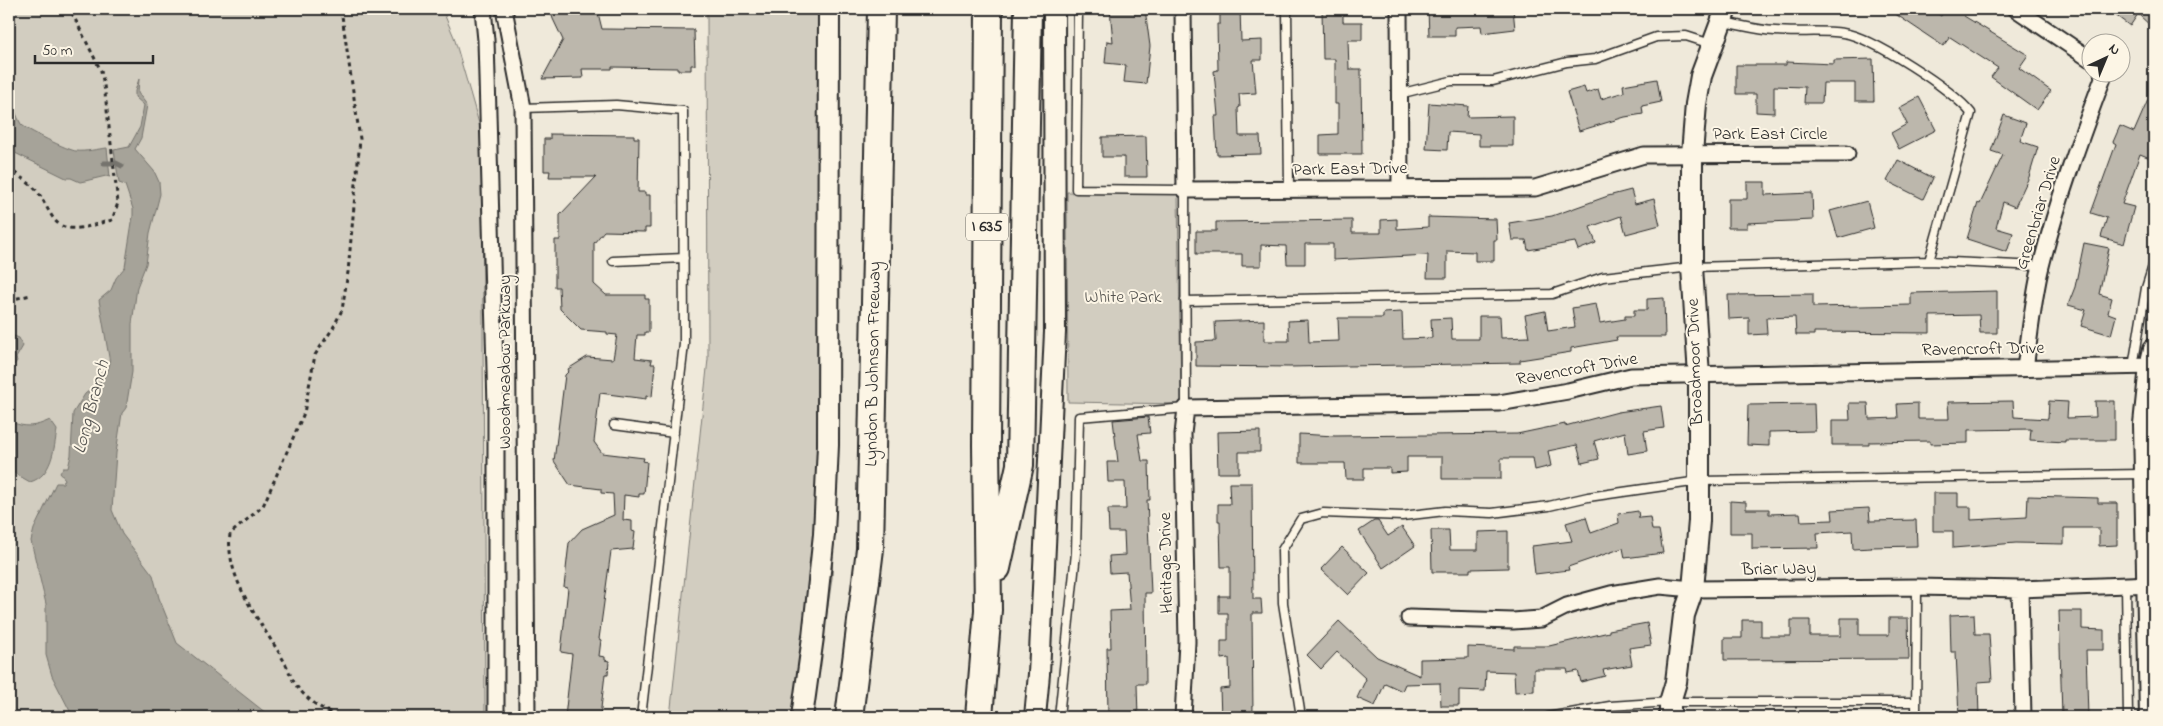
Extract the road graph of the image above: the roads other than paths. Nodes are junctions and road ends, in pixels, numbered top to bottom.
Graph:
1 (483, 9) edge
2 (504, 9) edge
3 (828, 9) edge
4 (881, 9) edge
5 (989, 9) edge
6 (1028, 9) edge
7 (1054, 9) edge
8 (1078, 9) edge
9 (1183, 9) edge
10 (1287, 9) edge
11 (1399, 9) edge
12 (2016, 9) edge
13 (1723, 15) edge
14 (1713, 45) junction
15 (2080, 52) edge
16 (2102, 82) edge
17 (1399, 94) junction
18 (523, 108) junction
19 (1692, 154) junction
20 (1847, 154) dead end
21 (1400, 188) junction
22 (1289, 189) junction
23 (1185, 190) junction
24 (684, 258) junction
25 (613, 261) dead end
26 (1929, 261) junction
27 (2154, 263) edge
28 (2042, 266) junction
29 (1692, 267) junction
30 (1185, 301) junction
31 (2148, 362) edge
32 (2025, 368) junction
33 (1699, 376) junction
34 (1186, 408) junction
35 (614, 425) dead end
36 (674, 433) junction
37 (2144, 474) junction
38 (1699, 481) junction
39 (2151, 584) edge
40 (2126, 585) junction
41 (1917, 587) junction
42 (1692, 589) junction
43 (2020, 589) junction
44 (988, 610) junction
45 (1409, 618) dead end
46 (1916, 702) junction
47 (1670, 710) edge
48 (496, 717) edge
49 (527, 717) edge
50 (641, 717) edge
51 (802, 717) edge
52 (849, 717) edge
53 (979, 717) edge
54 (1035, 717) edge
55 (1059, 717) edge
56 (1183, 717) edge
57 (1301, 717) edge
58 (1548, 717) edge
59 (1916, 717) edge
60 (2023, 717) edge
61 (2128, 717) edge
62 (2150, 717) edge

1 - 48 street, Woodmeadow Parkway
2 - 18 street, Woodmeadow Parkway
3 - 51 main road
4 - 52 highway, Lyndon B Johnson Freeway
5 - 44 highway, I 635
6 - 44 highway
7 - 54 main road
8 - 23 lane
9 - 23 street
10 - 22 lane
11 - 17 street
12 - 15 street
13 - 14 main road, Broadmoor Drive
13 - 26 lane
14 - 17 lane
14 - 19 main road, Broadmoor Drive
16 - 28 street, Greenbriar Drive
17 - 21 street
18 - 24 lane
18 - 49 street, Woodmeadow Parkway
19 - 20 street, Park East Circle
19 - 21 street, Park East Drive
19 - 29 main road, Broadmoor Drive
21 - 22 street, Park East Drive
22 - 23 street, Park East Drive
23 - 30 lane
24 - 25 lane
24 - 36 lane
26 - 28 lane
26 - 29 lane
27 - 31 lane
28 - 32 street, Greenbriar Drive
29 - 30 lane
29 - 33 main road, Broadmoor Drive
30 - 34 lane
31 - 32 street, Ravencroft Drive
31 - 37 main road
32 - 33 street, Ravencroft Drive
33 - 34 street, Ravencroft Drive
33 - 38 main road, Broadmoor Drive
34 - 55 lane
34 - 56 street, Heritage Drive
35 - 36 lane
36 - 50 lane
37 - 38 lane
37 - 39 main road
38 - 42 main road, Broadmoor Drive
38 - 57 lane
39 - 40 street, Briar Way
39 - 62 main road
40 - 43 street, Briar Way
40 - 61 lane
41 - 42 street, Briar Way
41 - 43 street, Briar Way
41 - 46 lane
42 - 45 street, Briar Way
42 - 47 main road, Broadmoor Drive
43 - 60 street
44 - 53 highway, I 635
46 - 47 lane
46 - 59 lane
47 - 58 lane

